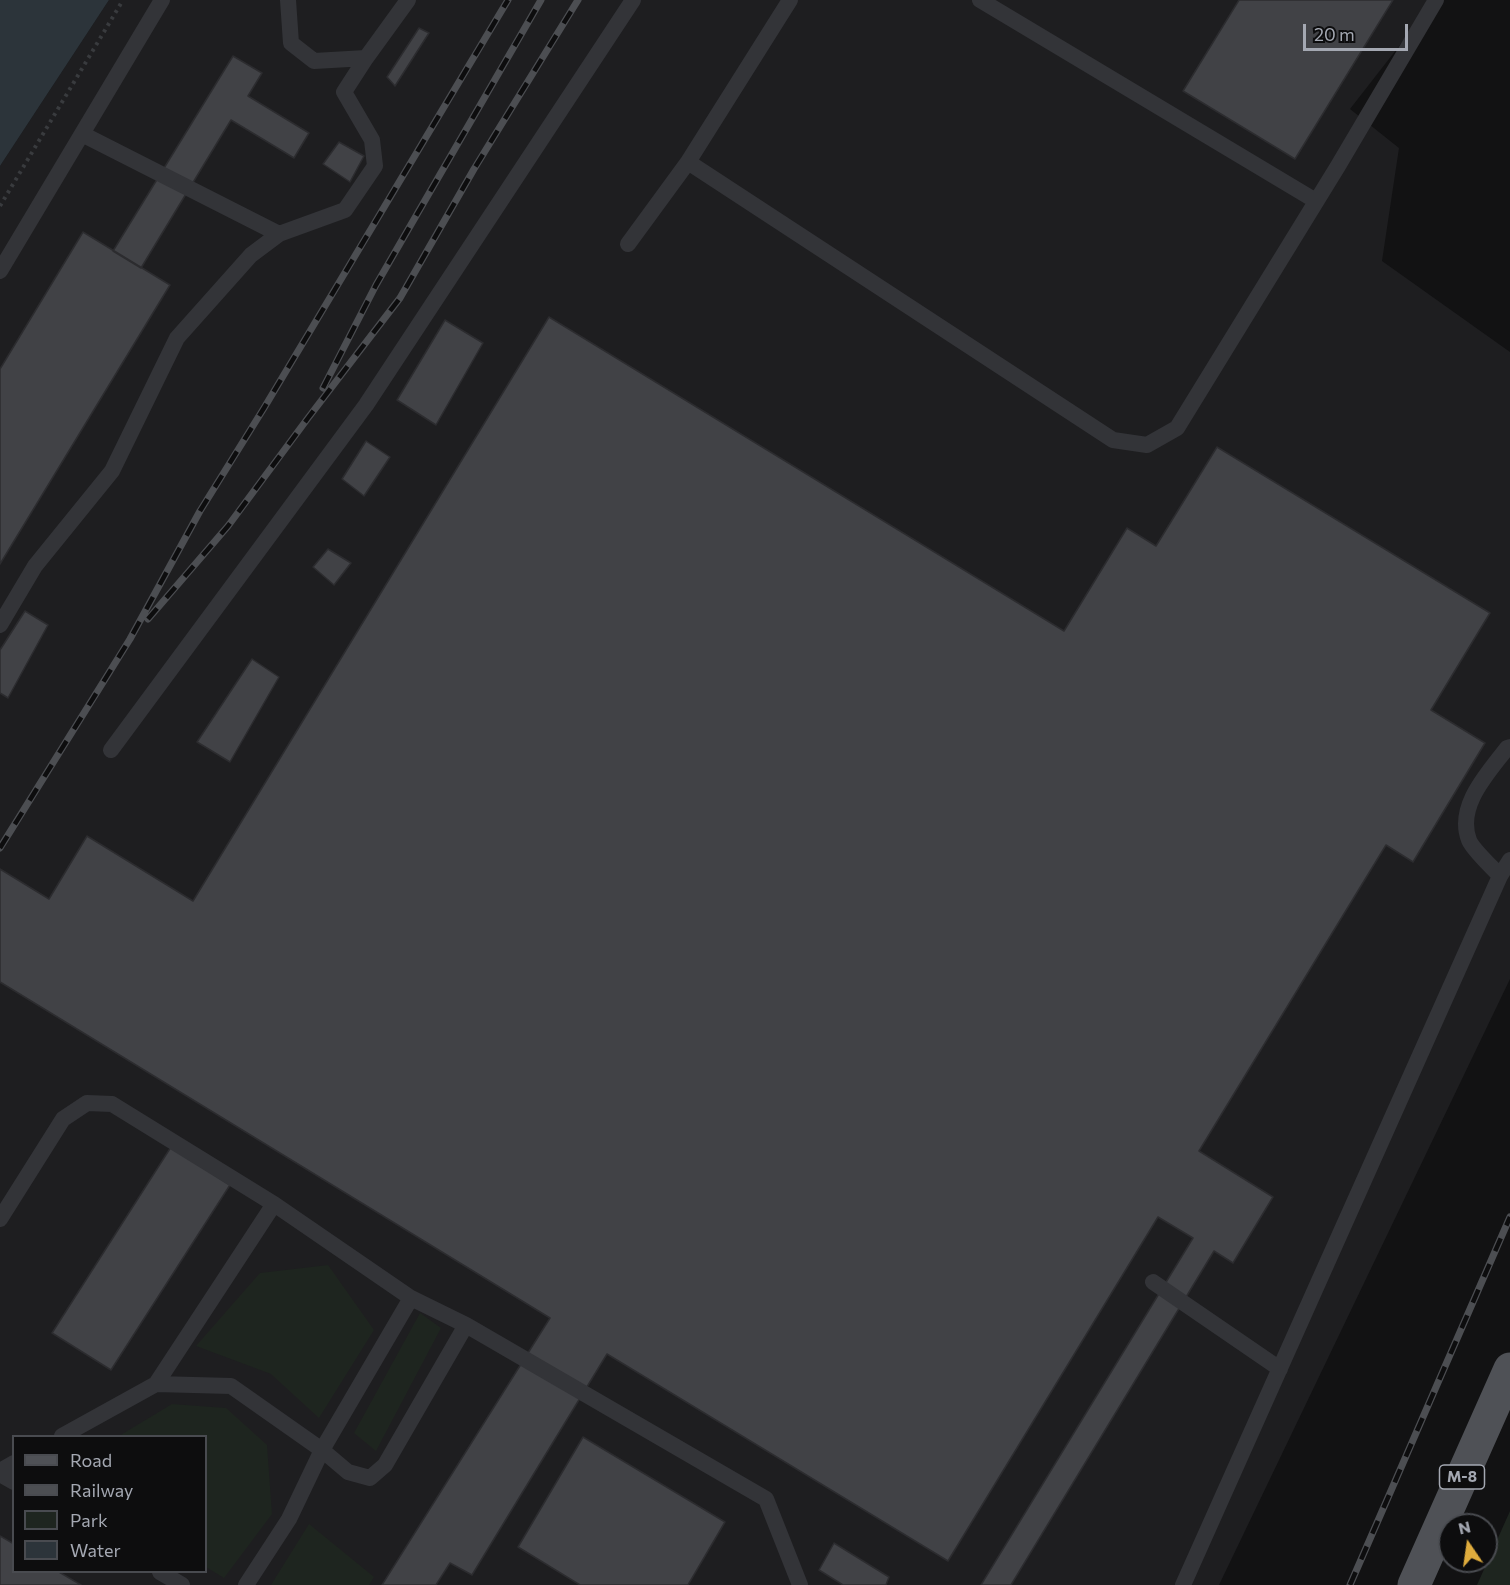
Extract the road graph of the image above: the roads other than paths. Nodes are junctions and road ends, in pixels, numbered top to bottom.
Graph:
1 (162, 0) edge
2 (288, 0) edge
3 (408, 0) edge
4 (633, 0) edge
5 (790, 0) edge
6 (980, 0) edge
7 (1436, 0) edge
8 (366, 58) junction
9 (82, 134) junction
10 (688, 162) junction
11 (1316, 201) junction
12 (279, 234) junction
13 (628, 244) dead end
14 (0, 271) edge
15 (0, 625) edge
16 (1510, 747) edge
17 (111, 750) dead end
18 (1510, 860) edge
19 (1500, 876) junction
20 (274, 1204) junction
21 (0, 1219) edge
22 (1153, 1282) dead end
23 (411, 1298) junction
24 (465, 1325) junction
25 (1280, 1369) junction
26 (1510, 1369) edge
27 (156, 1384) junction
28 (66, 1435) edge
29 (322, 1450) junction
30 (162, 1573) edge
31 (182, 1585) edge
32 (246, 1585) edge
33 (800, 1585) edge
34 (1183, 1585) edge
35 (1414, 1585) edge

1 - 9 lane
2 - 8 lane
3 - 8 lane
4 - 17 lane
5 - 10 lane
6 - 11 lane
7 - 11 lane
8 - 12 lane
9 - 12 lane
9 - 14 lane
10 - 11 lane
10 - 13 lane
12 - 15 lane
16 - 19 lane
18 - 19 lane
19 - 25 lane
20 - 21 lane
20 - 23 lane
20 - 27 lane
22 - 25 lane
23 - 24 lane
23 - 29 lane
24 - 29 lane
24 - 33 lane
25 - 34 lane
26 - 35 main road, М-8
27 - 28 lane
27 - 29 lane
29 - 32 lane
30 - 31 lane

